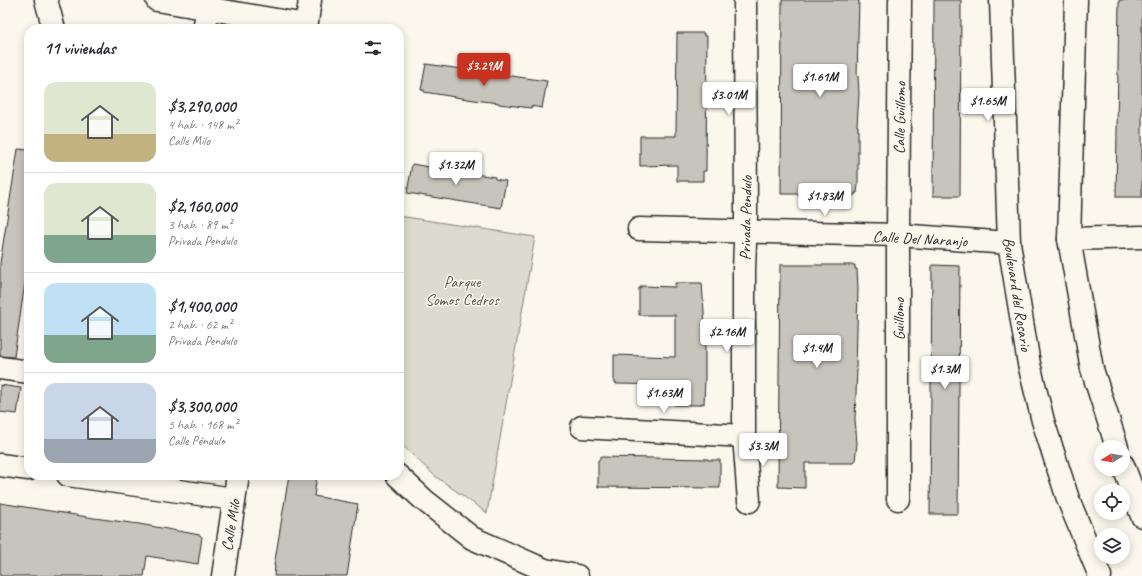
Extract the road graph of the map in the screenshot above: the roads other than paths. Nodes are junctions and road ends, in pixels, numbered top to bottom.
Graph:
1 (46, 0) edge
2 (157, 0) edge
3 (310, 0) edge
4 (745, 0) edge
5 (900, 0) edge
6 (1001, 0) edge
7 (1076, 0) edge
8 (206, 19) edge
9 (53, 24) edge
10 (268, 24) edge
11 (306, 24) edge
12 (640, 229) dead end
13 (746, 232) junction
14 (898, 236) junction
15 (1142, 237) edge
16 (1069, 239) junction
17 (1009, 243) junction
18 (0, 368) edge
19 (24, 371) edge
20 (582, 427) dead end
21 (744, 436) junction
22 (1114, 440) edge
23 (0, 465) edge
24 (24, 468) edge
25 (1127, 476) edge
26 (103, 480) edge
27 (237, 480) edge
28 (402, 480) edge
29 (234, 499) junction
30 (898, 499) dead end
31 (749, 500) dead end
32 (1142, 516) edge
33 (544, 573) edge
34 (223, 576) edge
35 (577, 576) edge
36 (1100, 576) edge

1 - 9 street
2 - 8 street
3 - 11 street
4 - 13 street, Privada Pendulo
5 - 14 street, Calle Guillomo
6 - 17 street, Boulevard del Rosario
7 - 16 street
8 - 10 street
12 - 13 street, Calle Del Naranjo
13 - 14 street, Calle Del Naranjo
13 - 21 street, Privada Pendulo
14 - 17 street, Calle Del Naranjo
14 - 30 street, Guillomo
15 - 16 street
16 - 22 street
17 - 36 street, Boulevard del Rosario
18 - 19 street
20 - 21 street
21 - 31 street, Privada Pendulo
23 - 24 street
25 - 32 street
26 - 29 street
27 - 29 street, Calle Milo
28 - 33 street
29 - 34 street, Calle Milo
33 - 35 street

